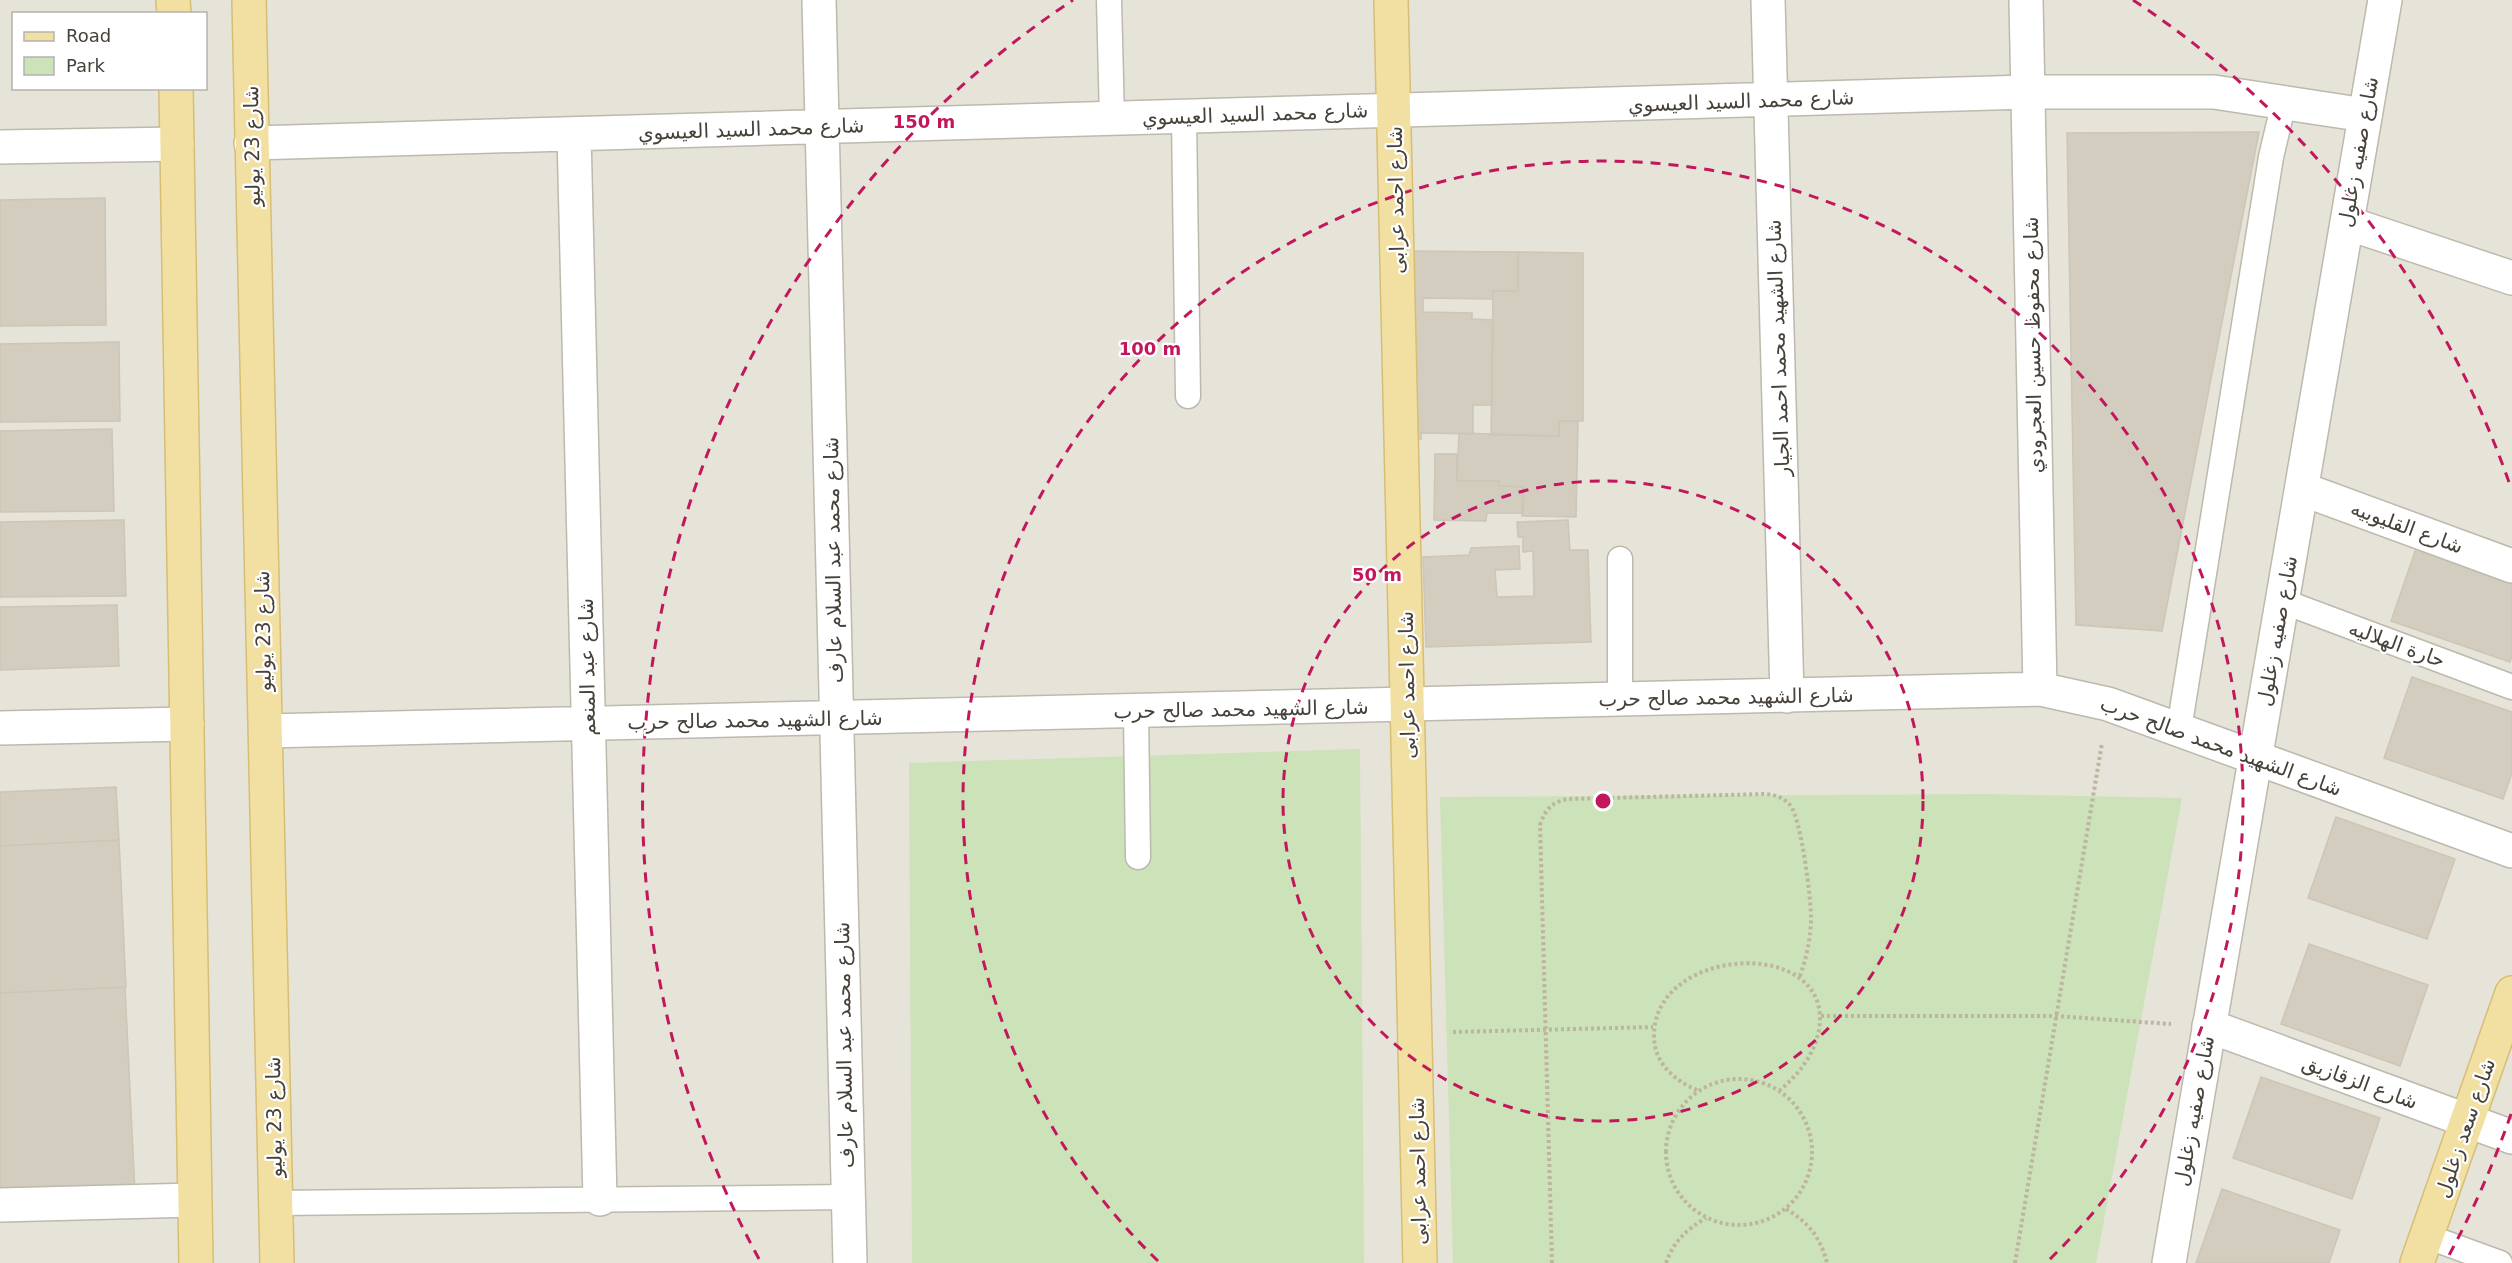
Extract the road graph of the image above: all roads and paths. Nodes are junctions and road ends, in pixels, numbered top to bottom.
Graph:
1 (249, 0) edge
2 (819, 0) edge
3 (1109, 0) edge
4 (1391, 0) edge
5 (1768, 0) edge
6 (2026, 0) edge
7 (2385, 0) edge
8 (176, 90) edge
9 (2027, 92) junction
10 (1771, 100) junction
11 (2284, 102) junction
12 (1394, 110) junction
13 (2365, 115) junction
14 (1184, 116) junction
15 (1112, 119) junction
16 (822, 127) junction
17 (574, 134) junction
18 (252, 143) junction
19 (177, 144) junction
20 (0, 147) edge
21 (2347, 223) junction
22 (2512, 278) edge
23 (1188, 396) dead end
24 (2302, 489) junction
25 (1620, 559) dead end
26 (2512, 566) edge
27 (2282, 601) junction
28 (2512, 687) edge
29 (2040, 689) junction
30 (1787, 696) junction
31 (1620, 700) junction
32 (2108, 704) junction
33 (1407, 705) junction
34 (1136, 711) junction
35 (837, 718) junction
36 (589, 723) junction
37 (187, 724) junction
38 (0, 728) edge
39 (2179, 729) junction
40 (266, 730) junction
41 (2254, 757) junction
42 (2512, 851) edge
43 (1138, 858) dead end
44 (1800, 976) junction
45 (2512, 993) edge
46 (1821, 1016) junction
47 (2056, 1016) junction
48 (2209, 1026) junction
49 (1653, 1027) junction
50 (1546, 1030) junction
51 (1415, 1033) junction
52 (1697, 1090) junction
53 (1780, 1090) junction
54 (2467, 1121) junction
55 (2512, 1137) edge
56 (848, 1197) junction
57 (600, 1199) junction
58 (194, 1200) junction
59 (276, 1203) junction
60 (0, 1205) edge
61 (1786, 1209) junction
62 (1706, 1218) junction
63 (2422, 1250) edge
64 (196, 1263) edge
65 (277, 1263) edge
66 (850, 1263) edge
67 (1420, 1263) edge
68 (1552, 1263) edge
69 (1666, 1263) edge
70 (1827, 1263) edge
71 (2014, 1263) edge
72 (2169, 1263) edge
73 (2500, 1263) edge

1 - 18 main road, شارع 23 يوليو
2 - 16 street, شارع محمد عبد السلام عارف
3 - 15 lane
4 - 12 main road, شارع احمد عرابى
5 - 10 street, شارع الشهيد محمد احمد الجيار
6 - 9 street, شارع محفوظ حسين العجرودي
7 - 13 street, شارع صفيه زغلول
8 - 19 main road
9 - 10 street, شارع محمد السيد العيسوي
9 - 11 street, شارع محمد السيد العيسوي
9 - 29 street, شارع محفوظ حسين العجرودي
10 - 12 street, شارع محمد السيد العيسوي
10 - 30 street, شارع الشهيد محمد احمد الجيار
11 - 13 street, شارع محمد السيد العيسوي
11 - 39 lane
12 - 14 street, شارع محمد السيد العيسوي
12 - 33 main road, شارع احمد عرابى
13 - 21 street, شارع صفيه زغلول
14 - 15 street, شارع محمد السيد العيسوي
14 - 23 lane
15 - 16 street, شارع محمد السيد العيسوي
16 - 17 street, شارع محمد السيد العيسوي
16 - 35 street, شارع محمد عبد السلام عارف
17 - 18 street, شارع محمد السيد العيسوي
17 - 36 street, شارع عبد المنعم
18 - 40 main road, شارع 23 يوليو
19 - 20 street
19 - 37 main road
21 - 22 street
21 - 24 street, شارع صفيه زغلول
24 - 26 street, شارع القليوبيه
24 - 27 street, شارع صفيه زغلول
25 - 31 lane
27 - 28 lane, حارة الهلاليه
27 - 41 street, شارع صفيه زغلول
29 - 30 street, شارع الشهيد محمد صالح حرب
29 - 32 street, شارع الشهيد محمد صالح حرب
30 - 31 street, شارع الشهيد محمد صالح حرب
31 - 33 street, شارع الشهيد محمد صالح حرب
32 - 39 street, شارع الشهيد محمد صالح حرب
32 - 47 path
33 - 34 street, شارع الشهيد محمد صالح حرب
33 - 51 main road, شارع احمد عرابى
34 - 35 street, شارع الشهيد محمد صالح حرب
34 - 43 lane
35 - 36 street, شارع الشهيد محمد صالح حرب
35 - 56 street, شارع محمد عبد السلام عارف
36 - 40 street, شارع الشهيد محمد صالح حرب
36 - 57 street, شارع عبد المنعم
37 - 38 street
37 - 58 main road
39 - 41 street, شارع الشهيد محمد صالح حرب
40 - 59 main road, شارع 23 يوليو
41 - 42 street, شارع الشهيد محمد صالح حرب
41 - 48 street, شارع صفيه زغلول
44 - 46 path
44 - 49 path
44 - 50 path
45 - 54 main road, شارع سعد زغلول
46 - 47 path
46 - 53 path
47 - 48 path
47 - 71 path
48 - 54 street, شارع الزقازيق
48 - 72 street, شارع صفيه زغلول
49 - 50 path
49 - 52 path
50 - 51 path
50 - 68 path
51 - 67 main road, شارع احمد عرابى
52 - 53 path
52 - 62 path
53 - 61 path
54 - 55 street, شارع الزقازيق
54 - 63 main road, شارع سعد زغلول
56 - 57 lane
56 - 66 street, شارع محمد عبد السلام عارف
57 - 59 lane
58 - 60 street
58 - 64 main road
59 - 65 main road, شارع 23 يوليو
61 - 62 path
61 - 70 path
62 - 69 path
63 - 73 lane

